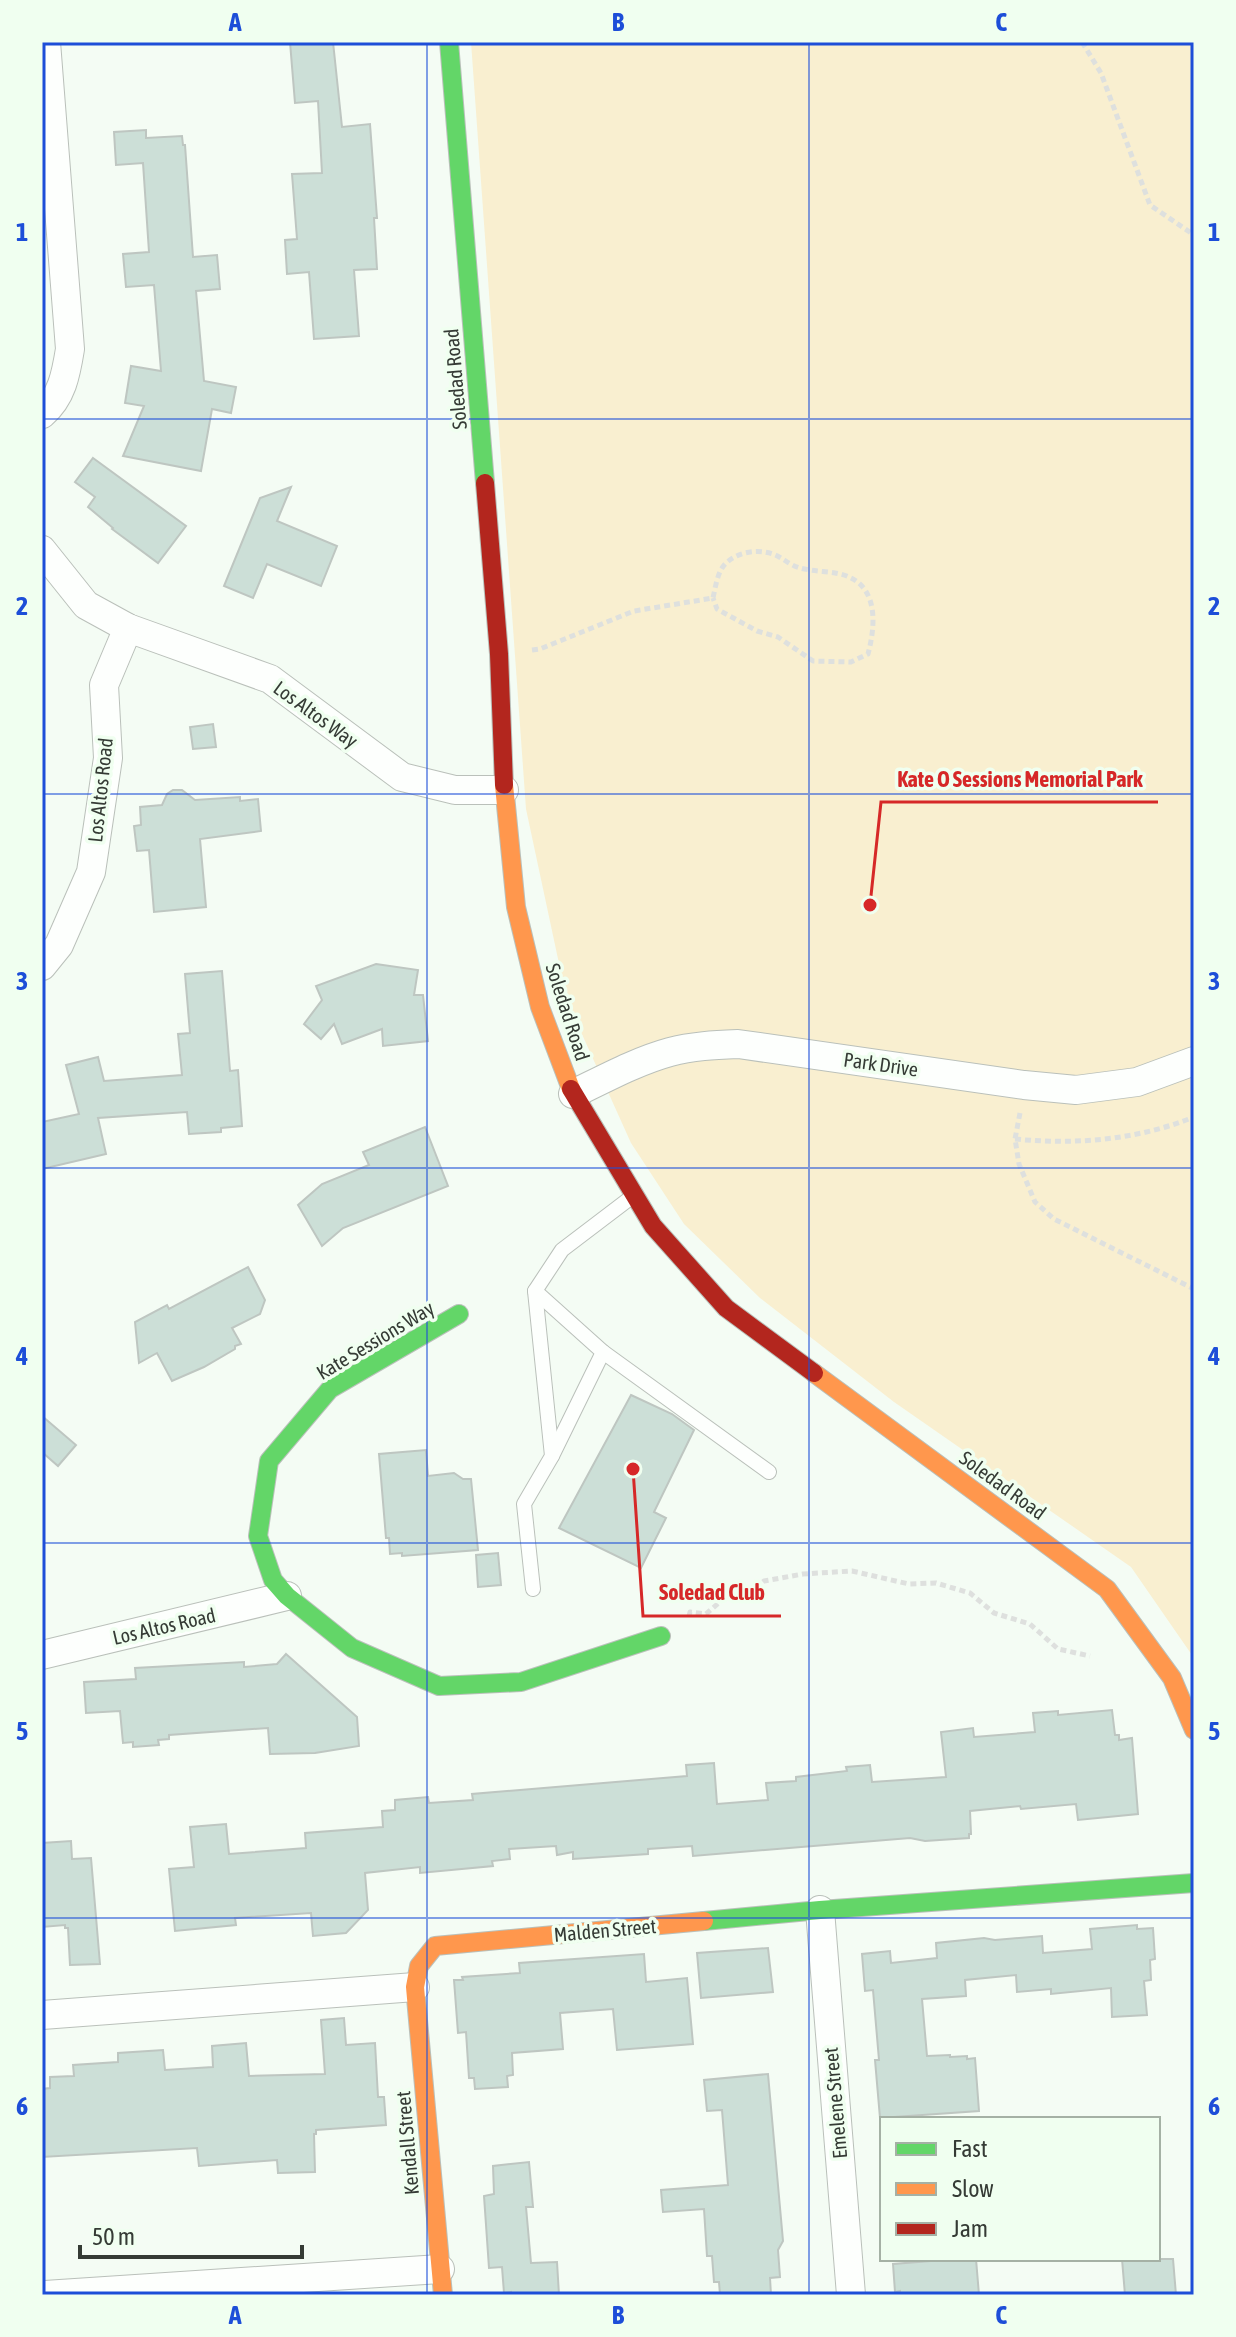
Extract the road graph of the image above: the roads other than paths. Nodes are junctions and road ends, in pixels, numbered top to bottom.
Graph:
1 (46, 42) edge
2 (449, 42) edge
3 (42, 414) edge
4 (42, 550) edge
5 (128, 628) junction
6 (504, 790) junction
7 (42, 966) edge
8 (1194, 1061) edge
9 (573, 1094) junction
10 (634, 1195) junction
11 (535, 1291) junction
12 (459, 1314) dead end
13 (603, 1352) junction
14 (552, 1456) junction
15 (769, 1472) dead end
16 (533, 1589) dead end
17 (287, 1596) junction
18 (661, 1636) road end
19 (42, 1655) edge
20 (1194, 1730) edge
21 (1194, 1883) edge
22 (820, 1910) junction
23 (415, 1987) junction
24 (42, 2015) edge
25 (441, 2282) edge
26 (131, 2292) edge
27 (45, 2295) edge
28 (851, 2295) edge

1 - 3 street
2 - 6 street, Soledad Road
4 - 5 street
5 - 6 street, Los Altos Way
5 - 7 street, Los Altos Road
6 - 9 street, Soledad Road
8 - 9 street, Park Drive
9 - 10 street, Soledad Road
10 - 11 lane
10 - 20 street, Soledad Road
11 - 13 lane
11 - 14 lane
12 - 17 street, Kate Sessions Way
13 - 14 lane
13 - 15 lane
14 - 16 lane
17 - 18 street, Kate Sessions Way
17 - 19 street, Los Altos Road
21 - 22 street, Malden Street
22 - 23 street, Malden Street
22 - 28 street, Emelene Street
23 - 24 street
23 - 25 street, Kendall Street
25 - 26 street
26 - 27 street

